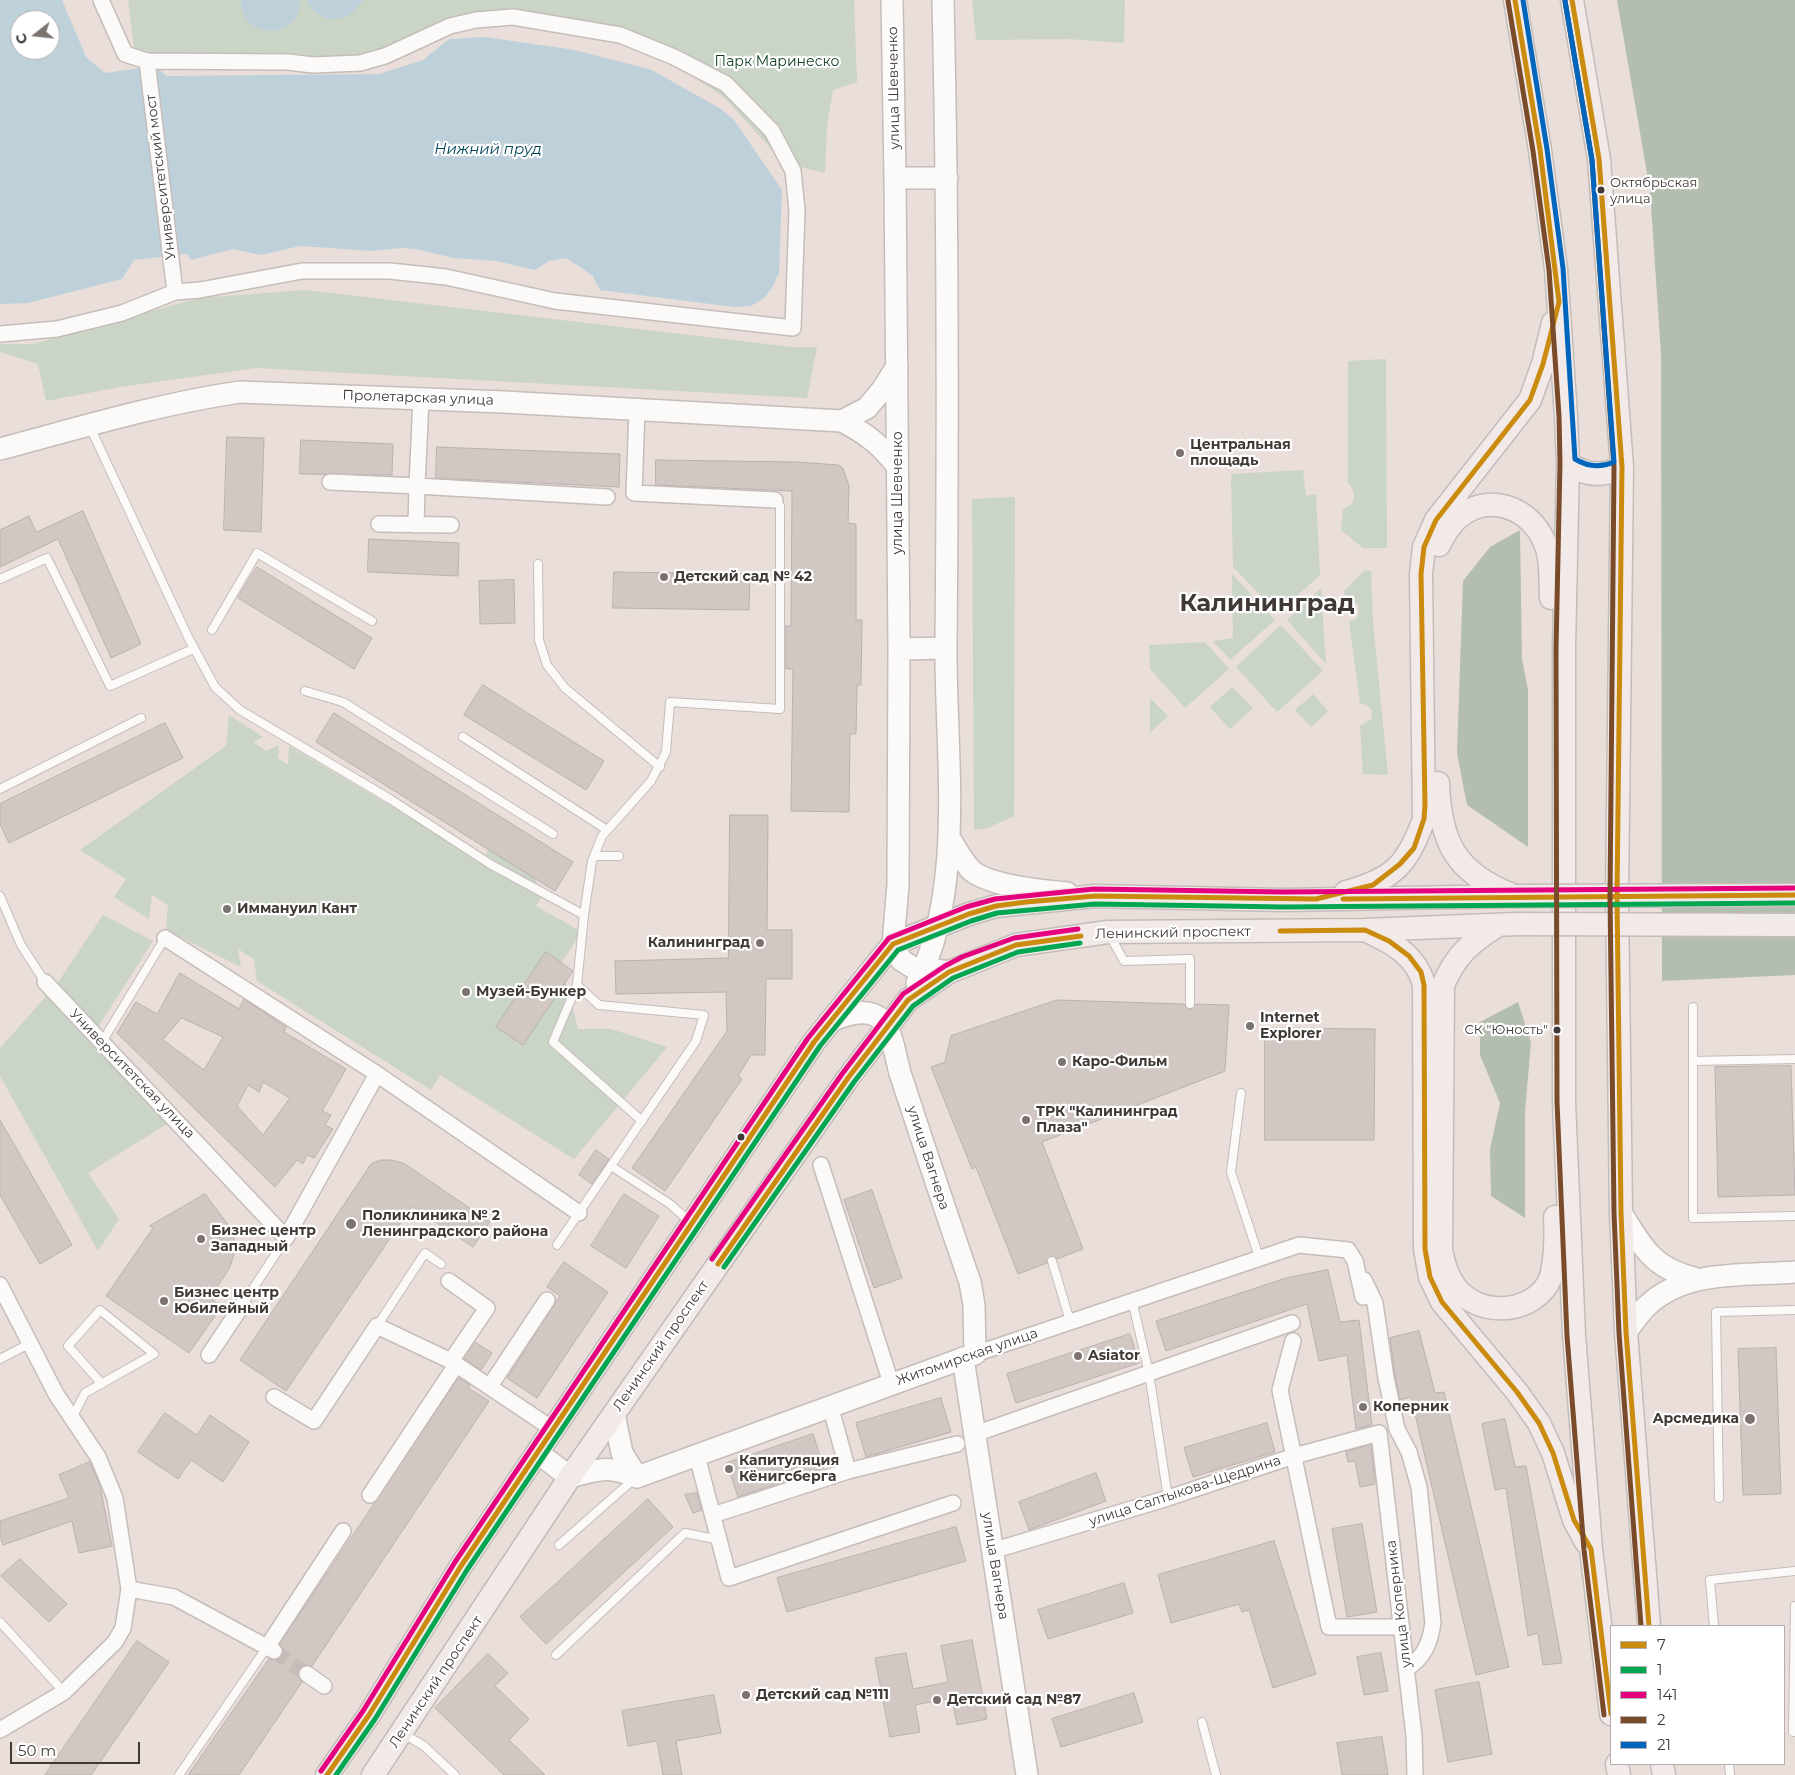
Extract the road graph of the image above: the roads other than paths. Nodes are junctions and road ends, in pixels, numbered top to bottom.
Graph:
1 (101, 0) edge
2 (892, 0) edge
3 (944, 0) edge
4 (1515, 0) edge
5 (1572, 0) edge
6 (147, 61) junction
7 (896, 178) junction
8 (947, 178) junction
9 (175, 292) junction
10 (1558, 302) junction
11 (0, 334) edge
12 (897, 366) junction
13 (421, 398) junction
14 (637, 410) junction
15 (842, 421) junction
16 (89, 425) junction
17 (0, 449) edge
18 (1568, 463) junction
19 (897, 466) junction
20 (1622, 467) junction
21 (330, 482) dead end
22 (417, 486) junction
23 (608, 497) dead end
24 (775, 500) joint
25 (379, 524) dead end
26 (416, 525) junction
27 (452, 525) dead end
28 (538, 564) dead end
29 (0, 579) edge
30 (372, 621) dead end
31 (212, 630) dead end
32 (194, 648) junction
33 (946, 648) junction
34 (1564, 648) junction
35 (899, 649) junction
36 (305, 691) dead end
37 (141, 718) dead end
38 (463, 737) dead end
39 (660, 767) junction
40 (0, 789) edge
41 (607, 830) junction
42 (553, 834) dead end
43 (949, 837) junction
44 (594, 856) junction
45 (619, 856) dead end
46 (1795, 895) edge
47 (0, 896) edge
48 (1095, 896) junction
49 (1515, 896) junction
50 (1316, 899) junction
51 (584, 915) junction
52 (1507, 925) junction
53 (1795, 925) edge
54 (937, 927) junction
55 (1364, 930) junction
56 (1108, 932) junction
57 (165, 938) joint
58 (893, 944) junction
59 (923, 970) junction
60 (949, 972) junction
61 (44, 982) joint
62 (577, 985) junction
63 (908, 1000) junction
64 (1190, 1004) dead end
65 (1693, 1007) dead end
66 (829, 1022) junction
67 (887, 1026) junction
68 (102, 1042) junction
69 (1795, 1059) edge
70 (1693, 1061) junction
71 (377, 1074) junction
72 (1241, 1093) dead end
73 (1564, 1102) junction
74 (642, 1120) junction
75 (821, 1165) dead end
76 (611, 1166) junction
77 (579, 1213) junction
78 (1621, 1214) junction
79 (1795, 1216) edge
80 (692, 1224) junction
81 (286, 1238) junction
82 (556, 1245) dead end
83 (1259, 1257) junction
84 (1052, 1261) dead end
85 (1355, 1261) junction
86 (441, 1264) dead end
87 (1795, 1272) edge
88 (1697, 1279) junction
89 (449, 1281) dead end
90 (0, 1285) edge
91 (1363, 1296) dead end
92 (547, 1300) dead end
93 (1132, 1300) junction
94 (243, 1304) joint
95 (1795, 1310) edge
96 (1070, 1321) junction
97 (1292, 1323) dead end
98 (377, 1326) junction
99 (1626, 1332) junction
100 (1293, 1341) dead end
101 (29, 1344) junction
102 (209, 1355) dead end
103 (969, 1356) junction
104 (0, 1359) edge
105 (454, 1363) junction
106 (1149, 1373) junction
107 (891, 1383) junction
108 (102, 1384) junction
109 (490, 1386) junction
110 (274, 1397) dead end
111 (830, 1405) junction
112 (614, 1414) junction
113 (72, 1418) junction
114 (554, 1430) junction
115 (1379, 1433) joint
116 (966, 1439) junction
117 (538, 1453) junction
118 (697, 1456) junction
119 (1294, 1456) junction
120 (848, 1471) junction
121 (637, 1476) junction
122 (570, 1477) junction
123 (370, 1495) dead end
124 (1168, 1498) junction
125 (1719, 1498) dead end
126 (953, 1503) dead end
127 (713, 1515) junction
128 (343, 1531) dead end
129 (720, 1540) junction
130 (559, 1545) dead end
131 (1590, 1549) junction
132 (992, 1552) junction
133 (1795, 1571) edge
134 (129, 1589) junction
135 (1795, 1606) edge
136 (0, 1622) edge
137 (1649, 1625) edge
138 (1714, 1625) edge
139 (1401, 1627) junction
140 (271, 1649) junction
141 (556, 1655) dead end
142 (1406, 1668) junction
143 (307, 1674) tunnel mouth
144 (324, 1686) dead end
145 (64, 1692) junction
146 (1610, 1706) edge
147 (1202, 1722) dead end
148 (0, 1730) edge
149 (1795, 1732) edge
150 (402, 1733) junction
151 (178, 1775) edge
152 (327, 1775) edge
153 (373, 1775) edge
154 (455, 1775) edge
155 (1027, 1775) edge
156 (1216, 1775) edge
157 (1415, 1775) edge

1 - 6 street
2 - 7 main road, улица Шевченко
3 - 8 main road
4 - 10 main road
5 - 20 main road
6 - 9 street, Университетский мост
6 - 9 street
7 - 8 main road
7 - 12 main road, улица Шевченко
8 - 33 main road
9 - 11 street
10 - 18 main road
10 - 50 main road
12 - 15 main road
12 - 19 main road, улица Шевченко
13 - 14 main road, Пролетарская улица
13 - 16 main road, Пролетарская улица
13 - 22 street
14 - 15 main road, Пролетарская улица
14 - 24 street
15 - 19 main road, Пролетарская улица
16 - 17 main road, Пролетарская улица
16 - 32 lane
18 - 20 main road
18 - 34 main road
19 - 35 main road, улица Шевченко
20 - 78 main road
21 - 22 street
22 - 23 street
22 - 26 street
24 - 39 lane
25 - 26 street
26 - 27 street
28 - 39 lane
29 - 32 lane
30 - 31 lane
32 - 51 lane
33 - 35 main road
33 - 43 main road
34 - 49 main road
34 - 73 main road
35 - 58 main road, улица Шевченко
36 - 42 lane
37 - 40 lane
38 - 41 lane
39 - 41 lane
41 - 44 lane
43 - 48 main road
43 - 54 main road
44 - 45 lane
44 - 51 lane
46 - 49 main road, bridge
47 - 61 lane, Университетская улица
48 - 50 main road
48 - 54 main road
49 - 50 main road
51 - 62 lane
52 - 53 main road, Ленинский проспект, bridge
52 - 55 main road, Ленинский проспект
52 - 73 main road
54 - 58 main road
54 - 59 main road
55 - 56 main road, Ленинский проспект
55 - 131 main road
56 - 60 main road, Ленинский проспект
56 - 64 lane
57 - 68 lane
57 - 71 street
58 - 59 main road
58 - 66 main road
59 - 60 main road
59 - 63 main road
60 - 63 main road, Ленинский проспект
61 - 68 street, Университетская улица
62 - 74 lane
62 - 74 lane
63 - 67 main road, Ленинский проспект
65 - 70 lane
66 - 67 main road
66 - 80 main road
67 - 103 main road, улица Вагнера
67 - 112 main road, Ленинский проспект
68 - 81 street, Университетская улица
69 - 70 lane
70 - 79 lane
71 - 77 street
71 - 81 street
72 - 83 lane
73 - 131 main road
74 - 76 lane
75 - 107 street
76 - 77 lane
76 - 80 lane
77 - 82 lane
78 - 88 main road
78 - 99 main road
80 - 114 main road
81 - 94 lane
83 - 85 street, Житомирская улица
83 - 93 street, Житомирская улица
84 - 96 lane
85 - 91 street
85 - 142 street
86 - 98 lane
87 - 88 main road
88 - 99 main road
89 - 105 street
90 - 101 street
92 - 109 street
93 - 96 street, Житомирская улица
93 - 106 lane
94 - 102 street
95 - 125 lane
96 - 103 street, Житомирская улица
97 - 106 street
98 - 105 street
98 - 110 street
99 - 137 main road
100 - 119 street
101 - 104 lane
101 - 113 street
103 - 107 main road, Житомирская улица
103 - 116 main road, улица Вагнера
105 - 109 street
105 - 123 street
106 - 116 street
106 - 124 lane
107 - 111 main road, Житомирская улица
108 - 108 lane
108 - 113 lane
109 - 114 street
111 - 118 main road, Житомирская улица
111 - 120 street
112 - 121 main road
112 - 122 main road, Ленинский проспект
113 - 134 street
114 - 117 main road
115 - 119 street, улица Салтыкова-Щедрина
115 - 139 street, улица Коперника
116 - 120 street
116 - 132 main road, улица Вагнера
117 - 122 main road
117 - 152 main road
118 - 121 main road, Житомирская улица
118 - 127 street
119 - 124 street, улица Салтыкова-Щедрина
119 - 139 street
120 - 127 street
121 - 122 main road
121 - 130 lane
122 - 150 main road, Ленинский проспект
124 - 132 street, улица Салтыкова-Щедрина
126 - 129 street
127 - 129 street
128 - 140 street
129 - 141 lane
131 - 146 main road
132 - 155 main road, улица Вагнера
133 - 138 lane
134 - 140 street
134 - 145 street
135 - 149 lane
136 - 145 lane
139 - 142 street, улица Коперника
140 - 151 lane
142 - 157 street, улица Коперника
143 - 144 street
145 - 148 street
147 - 156 lane
150 - 153 main road, Ленинский проспект
150 - 154 lane

